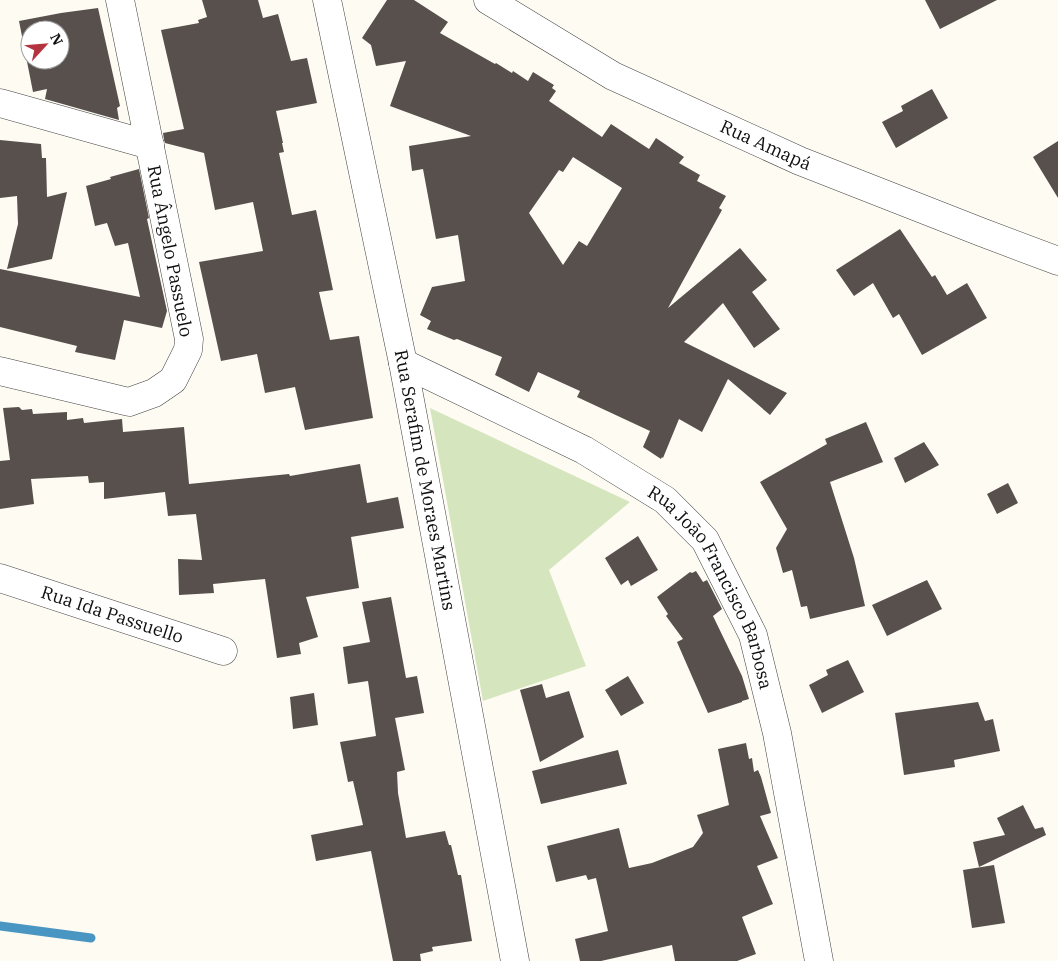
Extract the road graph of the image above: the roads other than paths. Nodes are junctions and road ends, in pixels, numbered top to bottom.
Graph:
1 (120, 0) edge
2 (327, 0) edge
3 (488, 0) edge
4 (0, 103) edge
5 (150, 145) junction
6 (1058, 261) edge
7 (403, 363) junction
8 (0, 372) edge
9 (0, 578) edge
10 (222, 651) dead end
11 (515, 961) edge
12 (819, 961) edge

1 - 5 street, Rua Ângelo Passuelo
2 - 7 street, Rua Serafim de Moraes Martins
3 - 6 street, Rua Amapá
4 - 5 street
5 - 8 street, Rua Ângelo Passuelo
7 - 11 street, Rua Serafim de Moraes Martins
7 - 12 street, Rua João Francisco Barbosa
9 - 10 street, Rua Ida Passuello

